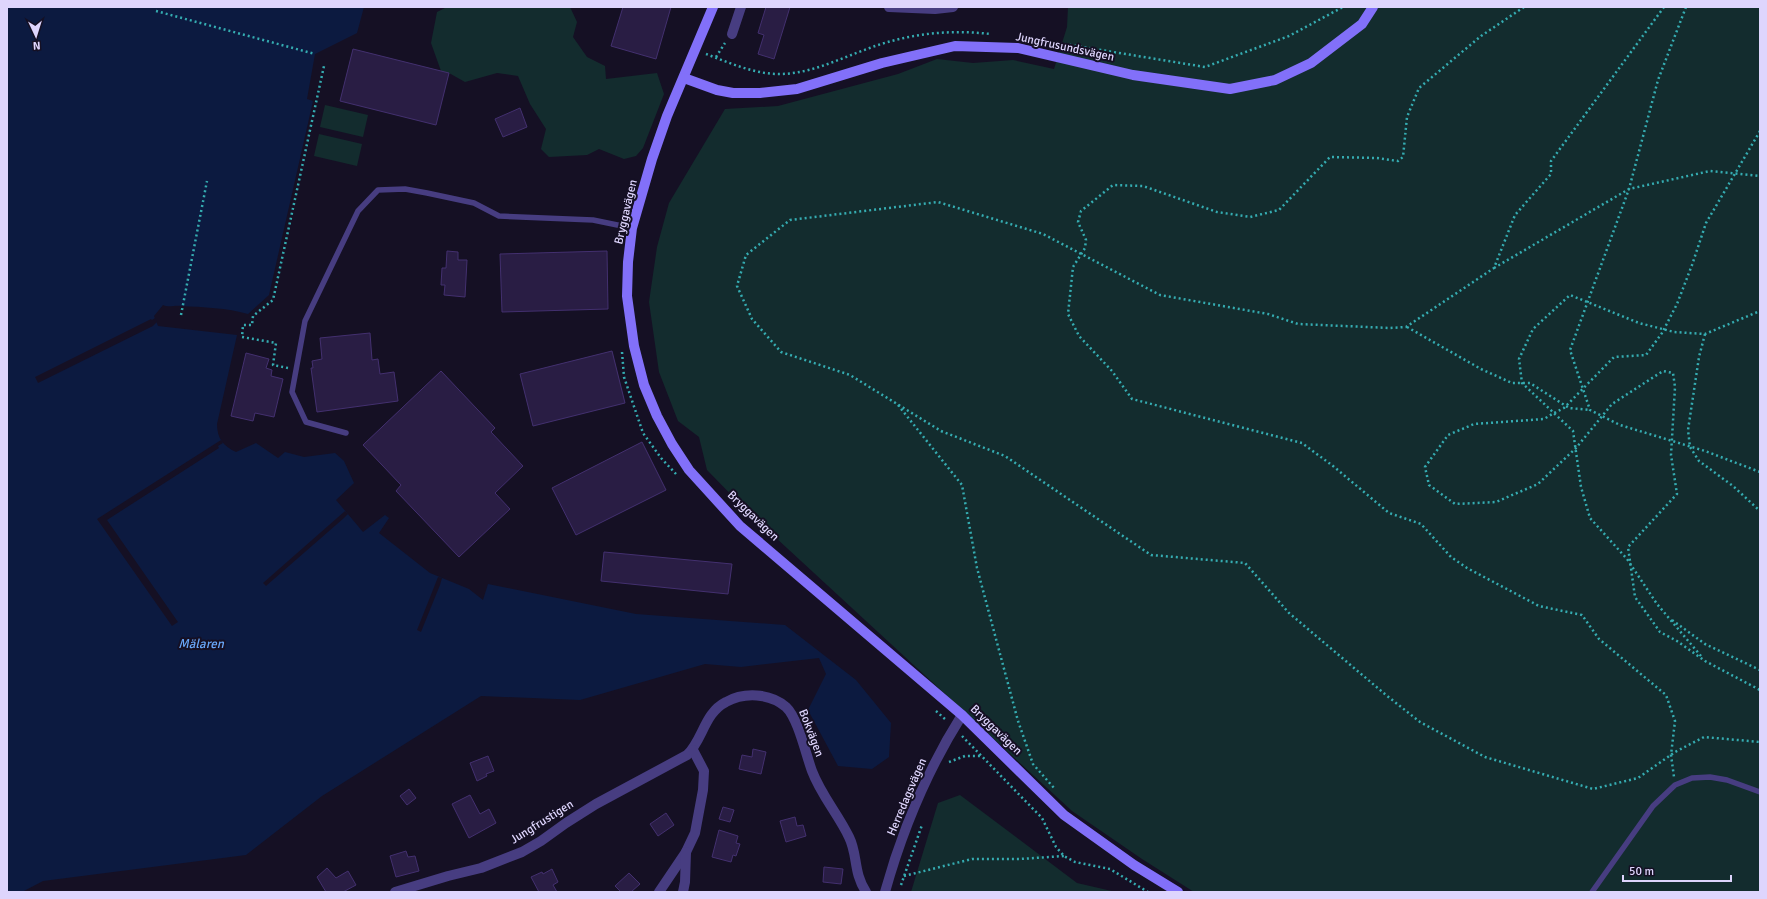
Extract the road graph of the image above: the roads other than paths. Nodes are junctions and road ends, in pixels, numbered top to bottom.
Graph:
1 (713, 7) edge
2 (741, 7) edge
3 (890, 7) edge
4 (953, 7) edge
5 (1373, 7) edge
6 (732, 34) road end
7 (684, 78) junction
8 (632, 228) junction
9 (346, 433) dead end
10 (962, 715) junction
11 (693, 750) junction
12 (1760, 792) edge
13 (686, 852) junction
14 (395, 892) edge
15 (659, 892) edge
16 (683, 892) edge
17 (866, 892) edge
18 (885, 892) edge
19 (1178, 892) edge
20 (1592, 892) edge

1 - 7 main road, Bryggavägen
2 - 6 street
3 - 4 street
5 - 7 main road, Jungfrusundsvägen
7 - 8 main road, Bryggavägen
8 - 9 lane
8 - 10 main road, Bryggavägen
10 - 18 street, Herredagsvägen
10 - 19 main road, Bryggavägen
11 - 13 street
11 - 14 street, Jungfrustigen
11 - 17 street, Bokvägen
12 - 20 lane
13 - 15 street
13 - 16 street

